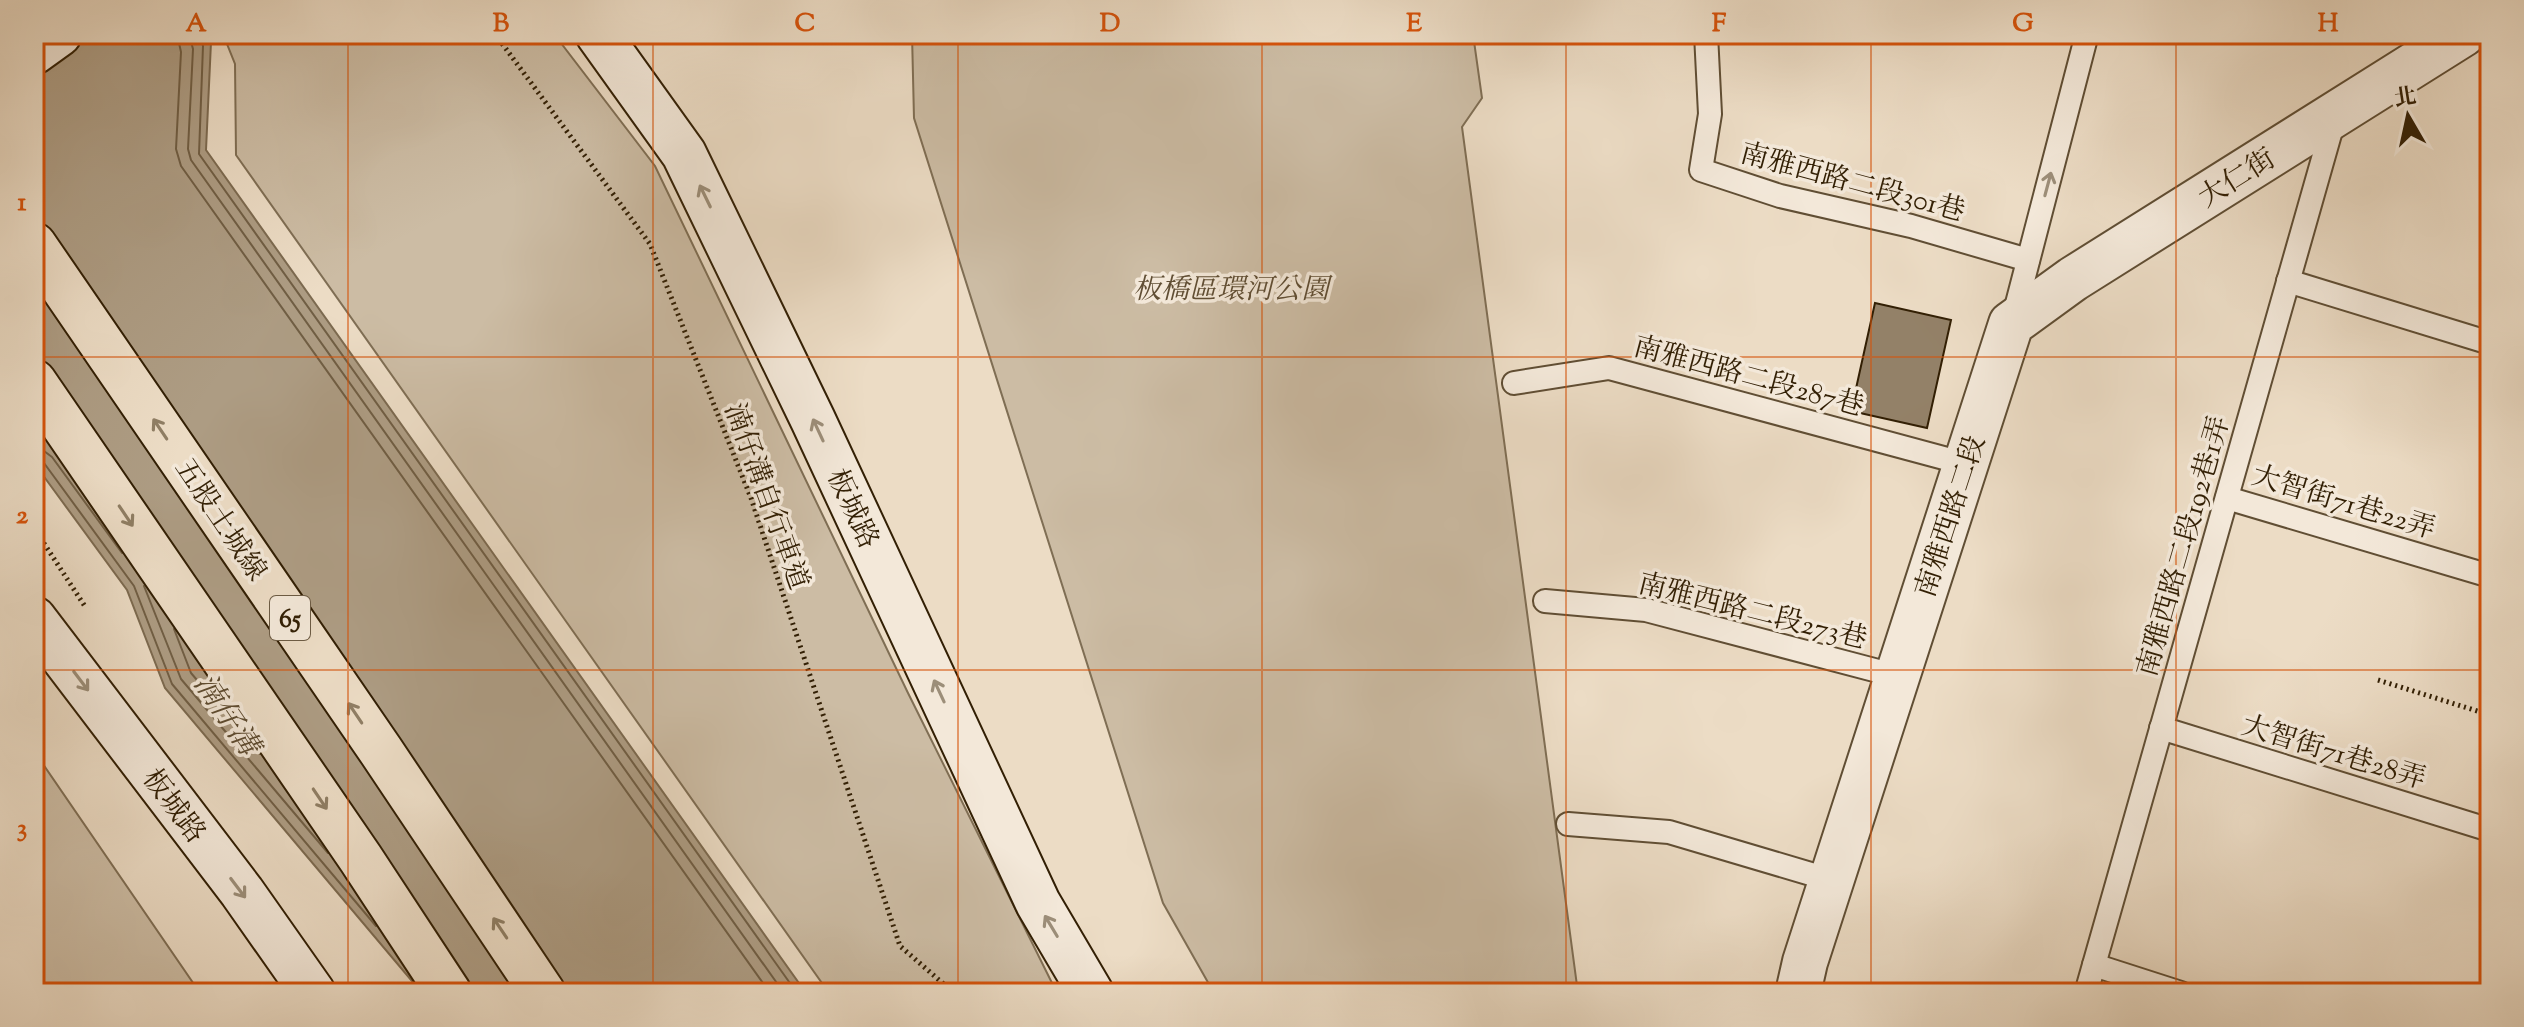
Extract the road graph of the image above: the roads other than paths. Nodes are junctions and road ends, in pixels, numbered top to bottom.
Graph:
1 (59, 34) edge
2 (598, 34) edge
3 (1706, 34) edge
4 (2087, 34) edge
5 (2463, 34) edge
6 (2490, 41) edge
7 (34, 52) edge
8 (2335, 115) junction
9 (34, 245) edge
10 (2028, 260) junction
11 (2288, 281) junction
12 (2011, 324) junction
13 (2490, 343) edge
14 (34, 382) edge
15 (1514, 383) dead end
16 (1966, 464) junction
17 (2227, 498) junction
18 (2490, 576) edge
19 (1545, 601) dead end
20 (34, 619) edge
21 (1897, 676) junction
22 (2161, 728) junction
23 (1568, 824) dead end
24 (2490, 830) edge
25 (1831, 880) junction
26 (2094, 965) junction
27 (313, 993) edge
28 (449, 993) edge
29 (543, 993) edge
30 (1091, 993) edge
31 (1798, 993) edge
32 (2086, 993) edge
33 (2181, 993) edge

1 - 7 street
30 -> 2 street, 板城路
3 - 10 lane, 南雅西路二段301巷
10 -> 4 lane, 南雅西路二段
5 - 6 street
5 - 8 street, 大仁街
8 - 11 lane, 南雅西路二段192巷1弄
8 - 12 street, 大仁街
29 -> 9 highway, 五股土城線 / 65
10 - 12 lane, 南雅西路二段
11 - 13 lane
11 - 17 lane, 南雅西路二段192巷1弄
12 - 16 street, 南雅西路二段
14 -> 28 highway
15 - 16 lane, 南雅西路二段287巷
16 - 21 street, 南雅西路二段
17 - 18 lane, 大智街71巷22弄
17 - 22 lane, 南雅西路二段192巷1弄
19 - 21 lane, 南雅西路二段273巷
20 -> 27 street, 板城路
21 - 25 street, 南雅西路二段
22 - 24 lane, 大智街71巷28弄
22 - 26 lane, 南雅西路二段192巷1弄
23 - 25 lane
25 - 31 street, 南雅西路二段
26 - 32 lane, 南雅西路二段192巷1弄
26 - 33 lane

